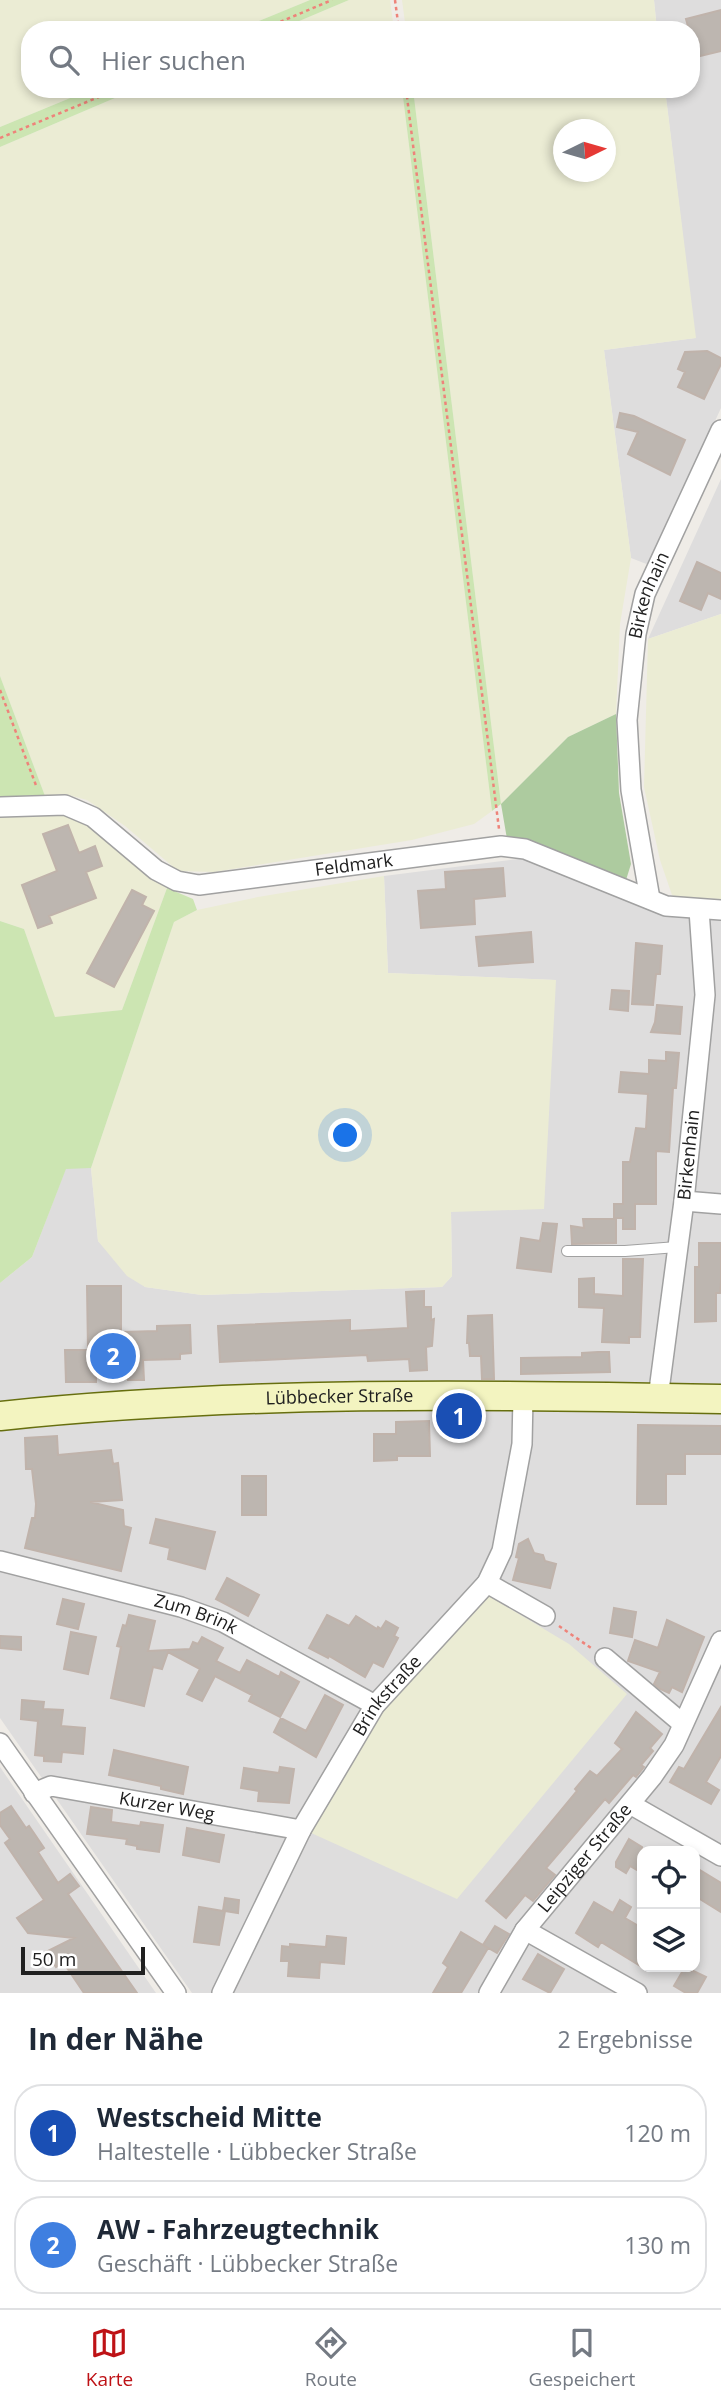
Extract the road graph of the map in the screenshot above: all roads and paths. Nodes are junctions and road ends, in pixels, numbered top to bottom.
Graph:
1 (332, 0) edge
2 (395, 0) edge
3 (282, 21) edge
4 (398, 21) edge
5 (96, 98) edge
6 (407, 98) edge
7 (0, 138) edge
8 (721, 430) edge
9 (0, 690) edge
10 (43, 804) junction
11 (0, 807) edge
12 (501, 846) junction
13 (650, 899) junction
14 (699, 910) junction
15 (721, 910) edge
16 (684, 1201) junction
17 (721, 1204) edge
18 (677, 1247) junction
19 (568, 1251) dead end
20 (523, 1397) junction
21 (658, 1398) junction
22 (721, 1399) edge
23 (0, 1416) edge
24 (0, 1561) edge
25 (487, 1583) junction
26 (544, 1616) joint
27 (721, 1641) edge
28 (605, 1658) joint
29 (374, 1705) junction
30 (683, 1724) junction
31 (0, 1743) edge
32 (34, 1793) junction
33 (630, 1804) junction
34 (302, 1830) junction
35 (721, 1856) edge
36 (525, 1930) junction
37 (176, 1993) edge
38 (222, 1993) edge
39 (489, 1993) edge
40 (637, 1993) edge

1 - 3 path
2 - 4 path
5 - 7 path
6 - 12 path
8 - 13 street, Birkenhain
9 - 10 path
10 - 11 street, Feldmark
10 - 12 street, Feldmark
12 - 13 street, Feldmark
13 - 14 street, Feldmark
14 - 15 street, Feldmark
14 - 16 street, Birkenhain
16 - 17 street
16 - 18 street, Birkenhain
18 - 19 lane
18 - 21 street, Birkenhain
20 - 21 main road, Lübbecker Straße
20 - 23 main road, Lübbecker Straße
20 - 25 street, Brinkstraße
21 - 22 main road, Lübbecker Straße
24 - 29 street, Zum Brink
25 - 26 street
25 - 29 street, Brinkstraße
26 - 28 path
27 - 30 street, Leipziger Straße
28 - 30 street
29 - 34 street, Brinkstraße
30 - 33 street, Leipziger Straße
31 - 32 street
32 - 34 street, Kurzer Weg
32 - 37 street
33 - 35 street
33 - 36 street, Leipziger Straße
34 - 38 street, Brinkstraße
36 - 39 street, Leipziger Straße
36 - 40 street

